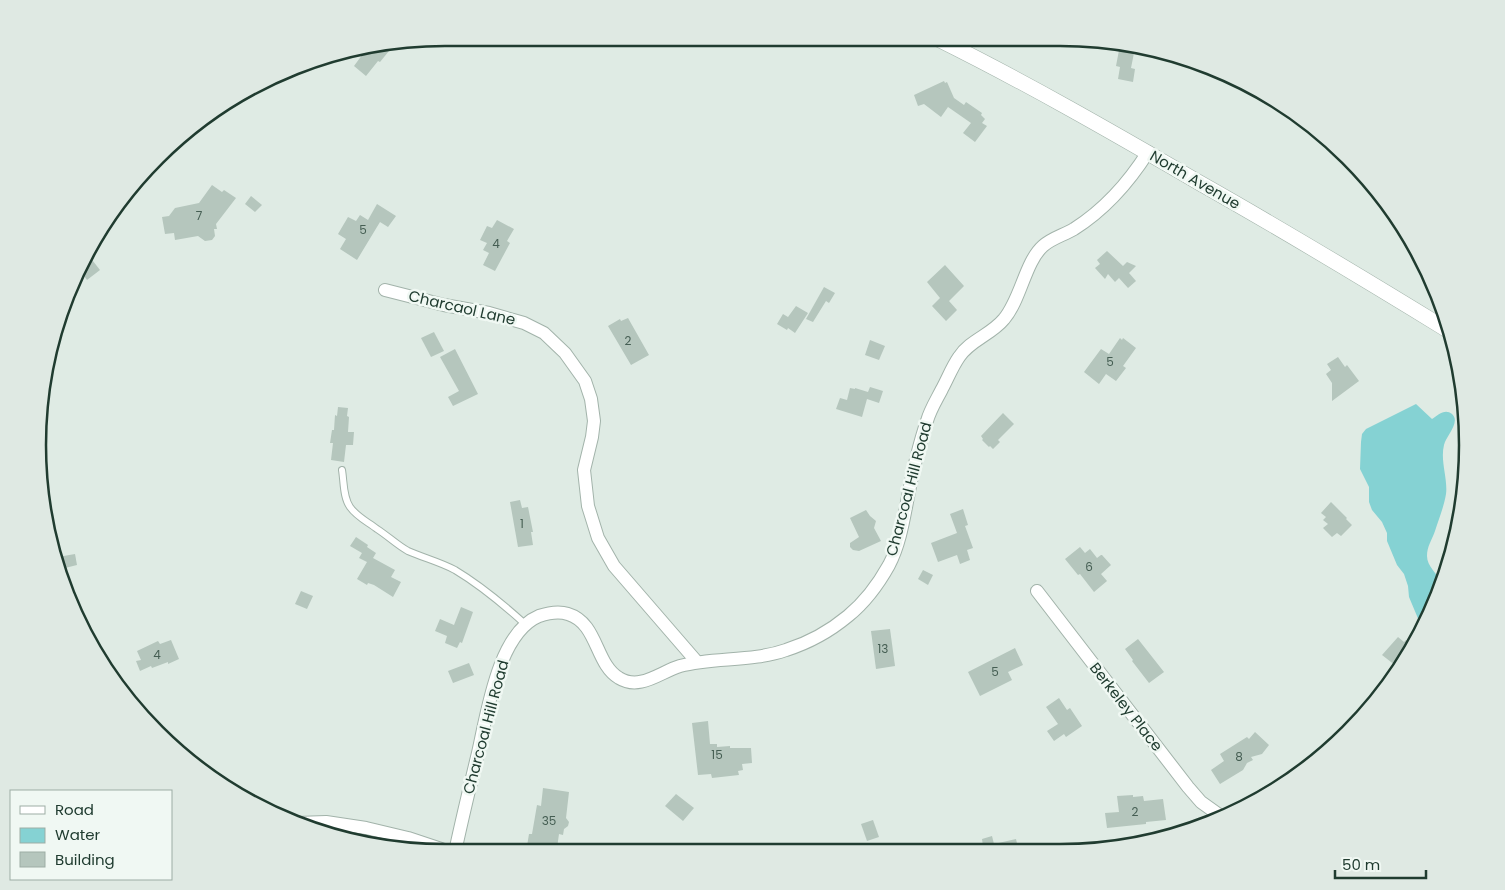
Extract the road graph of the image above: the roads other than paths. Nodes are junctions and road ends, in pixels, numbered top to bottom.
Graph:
1 (951, 46) edge
2 (1148, 152) junction
3 (385, 290) dead end
4 (1440, 326) edge
5 (342, 470) dead end
6 (1037, 591) dead end
7 (525, 624) junction
8 (698, 662) junction
9 (1215, 812) edge
10 (315, 822) edge
11 (424, 843) edge
12 (457, 844) edge

1 - 2 street, North Avenue
2 - 4 street, North Avenue
2 - 8 street, Charcoal Hill Road
3 - 8 street, Charcaol Lane
5 - 7 lane
6 - 9 street, Berkeley Place
7 - 8 street, Charcoal Hill Road
7 - 12 street, Charcoal Hill Road
10 - 11 street

